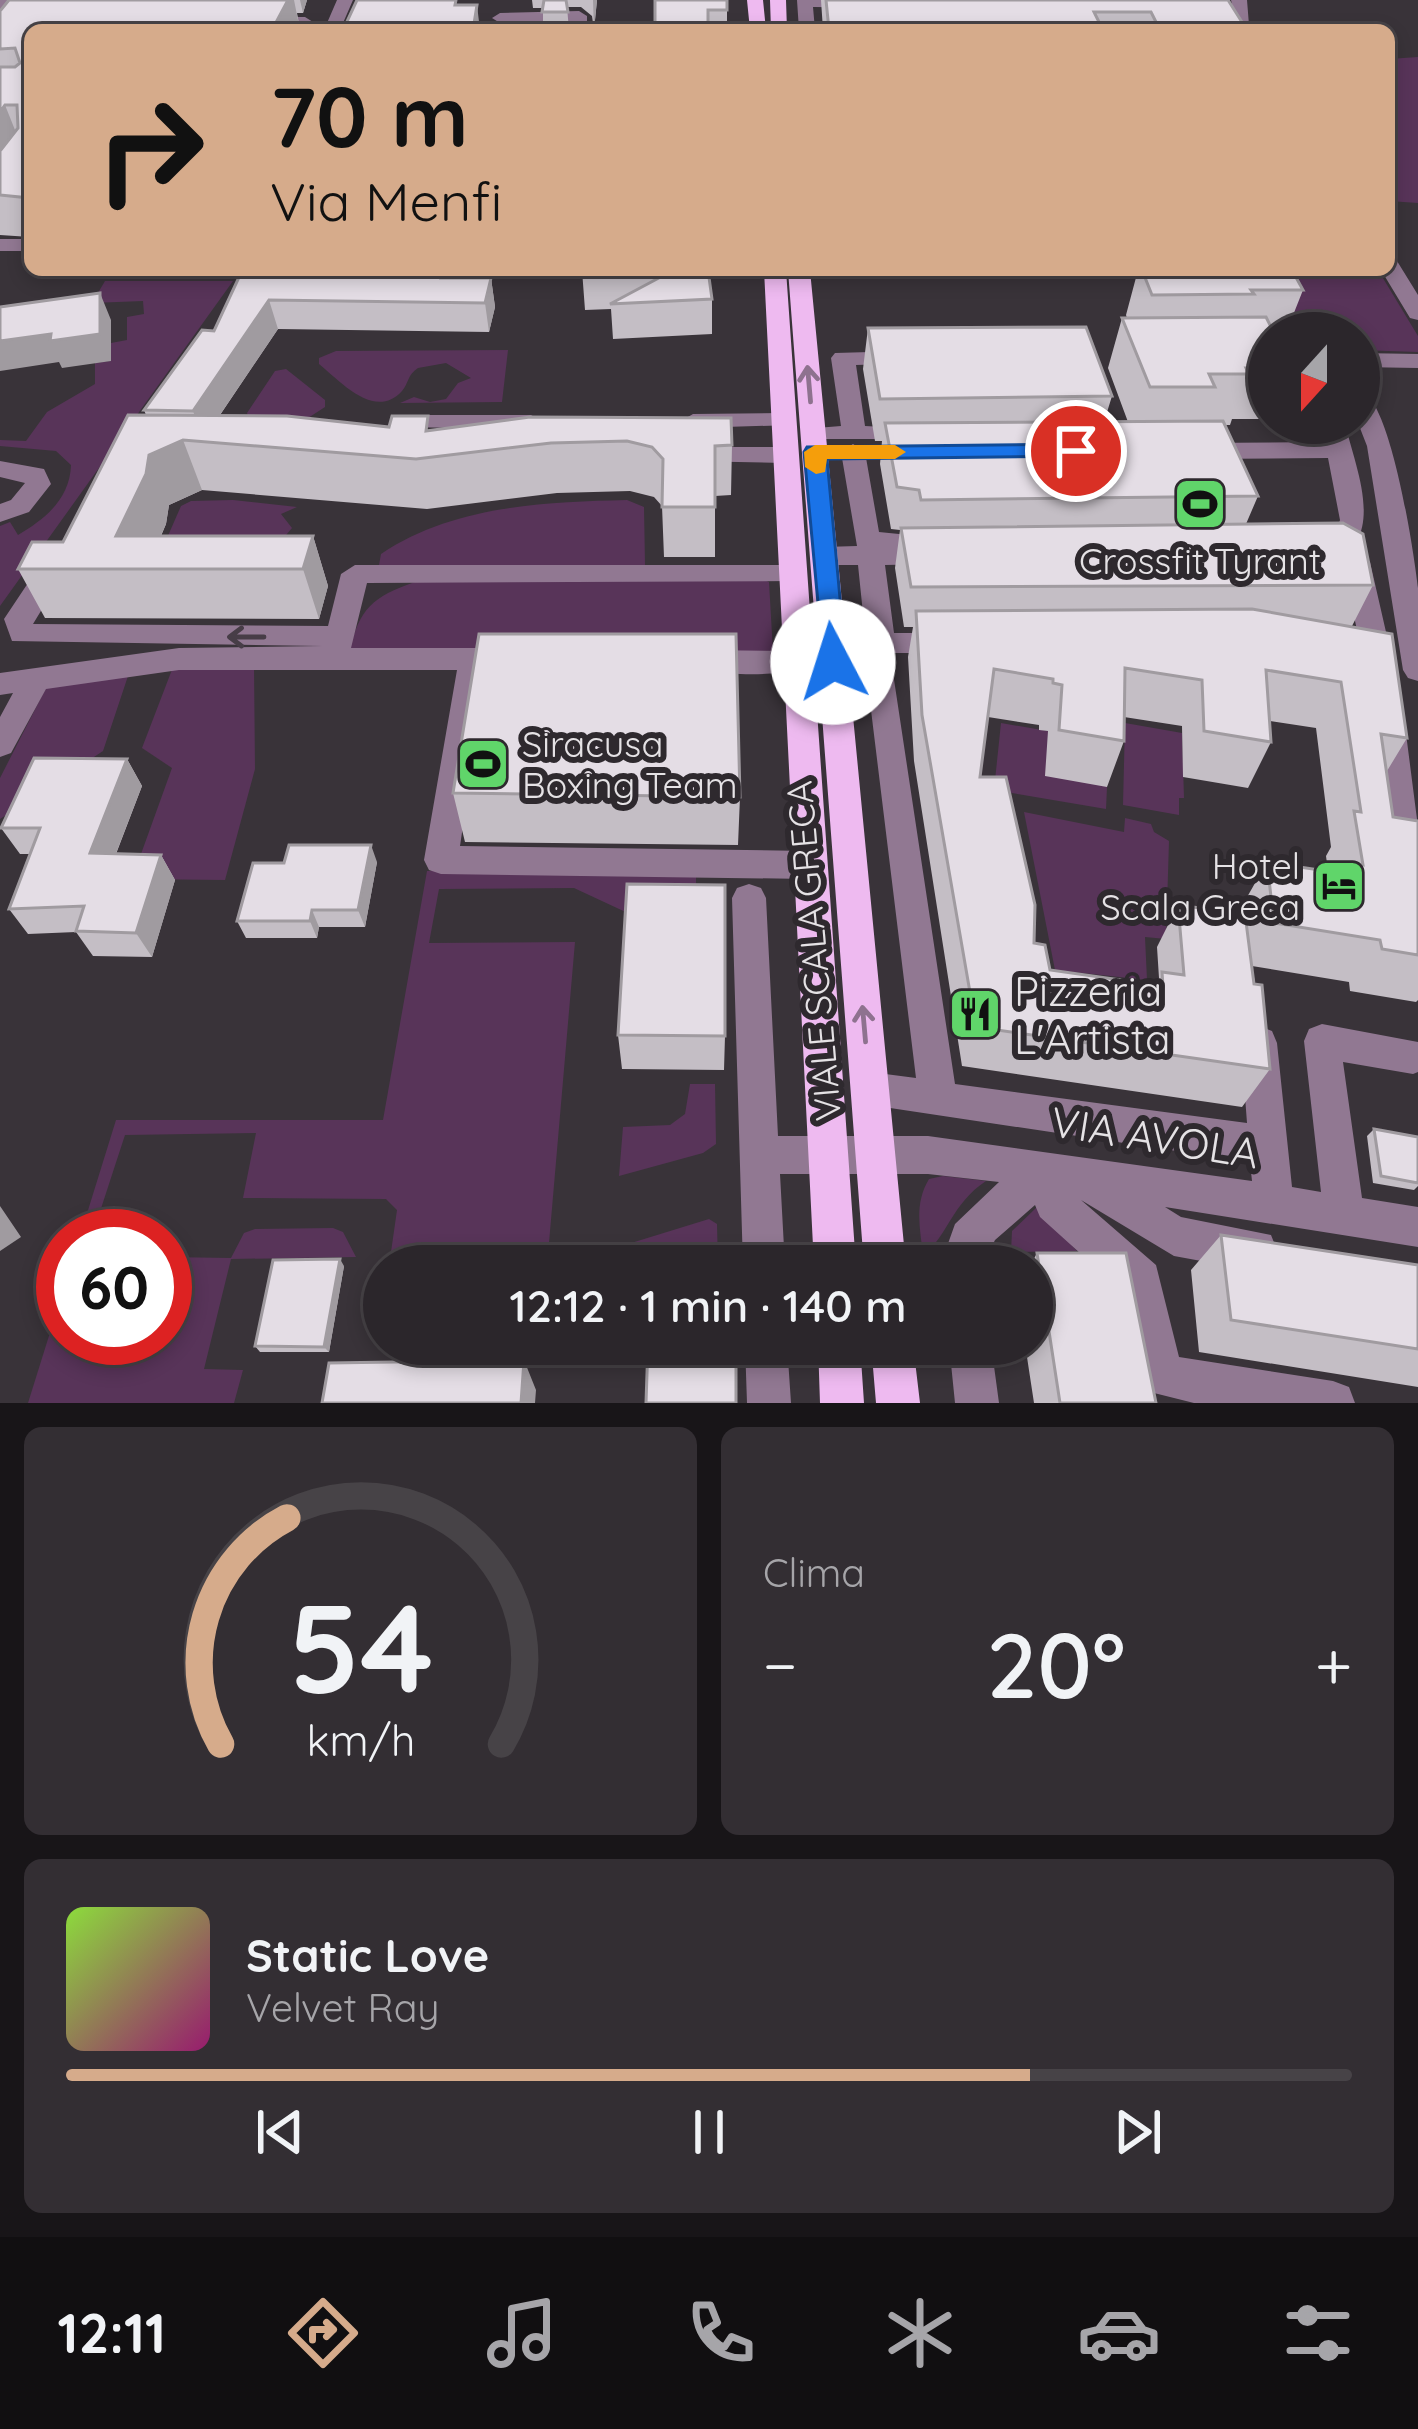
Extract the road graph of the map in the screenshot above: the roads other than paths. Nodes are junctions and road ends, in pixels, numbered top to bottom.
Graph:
1 (1239, 0) edge
2 (806, 18) edge
3 (500, 20) edge
4 (242, 22) edge
5 (304, 22) dead end
6 (1243, 22) edge
7 (252, 24) edge
8 (284, 24) edge
9 (578, 24) edge
10 (921, 24) edge
11 (776, 276) edge
12 (799, 276) edge
13 (1395, 276) edge
14 (1418, 314) edge
15 (929, 358) edge
16 (1380, 360) edge
17 (1418, 361) edge
18 (783, 420) junction
19 (666, 421) edge
20 (410, 422) edge
21 (550, 422) edge
22 (1248, 439) edge
23 (945, 442) edge
24 (1173, 442) edge
25 (853, 443) junction
26 (1340, 444) edge
27 (1378, 444) edge
28 (804, 447) junction
29 (659, 454) edge
30 (0, 469) edge
31 (0, 513) edge
32 (71, 540) edge
33 (870, 555) junction
34 (824, 556) junction
35 (791, 572) junction
36 (336, 648) junction
37 (832, 652) junction
38 (881, 652) junction
39 (974, 652) edge
40 (473, 659) junction
41 (543, 660) edge
42 (681, 661) edge
43 (796, 662) junction
44 (1418, 670) edge
45 (36, 679) junction
46 (0, 684) edge
47 (0, 745) edge
48 (1404, 823) edge
49 (808, 865) junction
50 (749, 898) dead end
51 (1256, 1013) edge
52 (1413, 1057) dead end
53 (870, 1090) junction
54 (938, 1100) junction
55 (1268, 1145) junction
56 (759, 1155) junction
57 (875, 1155) junction
58 (828, 1156) junction
59 (1063, 1172) junction
60 (1274, 1204) junction
61 (1344, 1215) junction
62 (1418, 1227) edge
63 (763, 1245) edge
64 (834, 1245) edge
65 (883, 1245) edge
66 (966, 1245) edge
67 (1285, 1255) edge
68 (767, 1365) edge
69 (840, 1365) edge
70 (894, 1365) edge
71 (972, 1365) edge
72 (1180, 1391) edge
73 (769, 1403) edge
74 (842, 1403) edge
75 (898, 1403) edge
76 (977, 1403) edge
77 (1333, 1403) edge

1 - 6 street
2 - 10 street
3 - 9 street
4 - 7 street
5 - 8 street
11 - 18 main road, VIALE SCALA GRECA
28 -> 12 main road, VIALE SCALA GRECA
13 - 14 street
15 - 25 street
16 - 17 street
18 - 19 street
18 - 28 main road, VIALE SCALA GRECA
20 - 21 street
22 - 24 street
23 - 25 street
25 - 28 street
25 - 33 street
26 - 48 street
27 - 44 street
28 - 29 street
28 - 34 main road, VIALE SCALA GRECA
28 - 35 main road, VIALE SCALA GRECA
30 - 31 street
36 -> 32 street
33 - 34 street
33 - 38 street
34 - 37 main road, VIALE SCALA GRECA
35 - 36 street
35 - 43 main road, VIALE SCALA GRECA
36 - 40 street
36 - 45 street
37 - 38 street
53 -> 37 main road, VIALE SCALA GRECA
38 - 39 street
38 - 54 street
40 - 41 street
40 - 49 street
42 - 43 street
43 - 49 main road, VIALE SCALA GRECA
45 - 46 street
45 - 47 street
49 - 58 main road, VIALE SCALA GRECA
50 - 56 street
51 - 55 street
52 - 61 street
53 - 54 street
53 - 57 main road, VIALE SCALA GRECA
54 - 55 street
55 - 60 street
56 - 58 street, VIA AVOLA
56 - 63 street
57 - 58 street, VIA AVOLA
57 - 59 street, VIA AVOLA
57 - 65 main road, VIALE SCALA GRECA
58 - 64 main road, VIALE SCALA GRECA
59 - 60 street, VIA AVOLA
59 - 66 street
59 - 67 street
59 - 72 street
60 - 61 street, VIA AVOLA
61 - 62 street, VIA AVOLA
68 - 73 street
69 - 74 main road
70 - 75 main road
71 - 76 street
72 - 77 street

